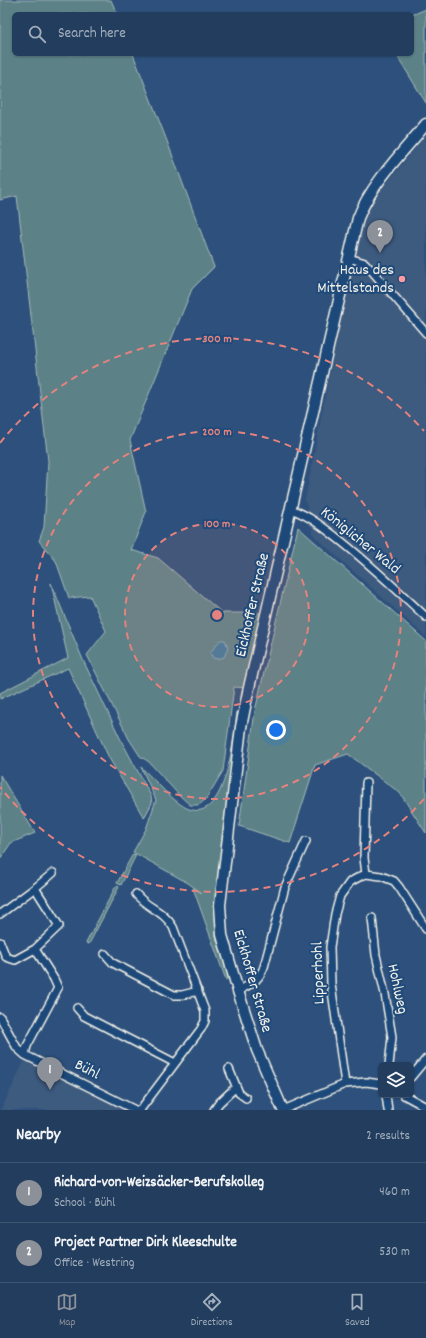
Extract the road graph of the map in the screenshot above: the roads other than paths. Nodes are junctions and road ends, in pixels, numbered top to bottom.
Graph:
1 (426, 124) edge
2 (349, 258) junction
3 (426, 332) edge
4 (290, 508) junction
5 (426, 616) edge
6 (366, 783) dead end
7 (306, 841) dead end
8 (53, 872) dead end
9 (366, 874) junction
10 (35, 888) junction
11 (136, 894) dead end
12 (0, 914) edge
13 (372, 918) dead end
14 (426, 929) edge
15 (0, 942) edge
16 (35, 949) junction
17 (105, 954) dead end
18 (238, 990) junction
19 (198, 991) junction
20 (77, 1008) dead end
21 (0, 1017) edge
22 (26, 1055) junction
23 (426, 1059) edge
24 (389, 1062) edge
25 (175, 1063) junction
26 (229, 1069) dead end
27 (414, 1073) edge
28 (345, 1084) junction
29 (378, 1084) edge
30 (236, 1087) junction
31 (246, 1098) dead end
32 (386, 1098) edge
33 (410, 1098) edge
34 (426, 1107) edge
35 (135, 1110) edge
36 (140, 1110) edge
37 (214, 1110) edge
38 (283, 1110) edge
39 (388, 1110) edge

1 - 2 main road, Eickhoffer Straße
2 - 3 street
2 - 4 main road, Eickhoffer Straße
4 - 5 street, Königlicher Wald
4 - 18 main road, Eickhoffer Straße
6 - 9 street
7 - 18 street
8 - 10 street
9 - 14 street
9 - 28 street, Lipperhohl
10 - 12 street
10 - 16 street
11 - 19 street
13 - 24 street, Hohlweg
15 - 16 street
16 - 22 street
17 - 19 street
18 - 38 main road, Eickhoffer Straße
19 - 25 street
20 - 25 street
21 - 22 street, Bühl
22 - 35 street, Bühl
23 - 27 street
25 - 36 street
26 - 30 street
28 - 29 street
28 - 38 street
30 - 31 street
30 - 37 street
32 - 39 street
33 - 34 street

